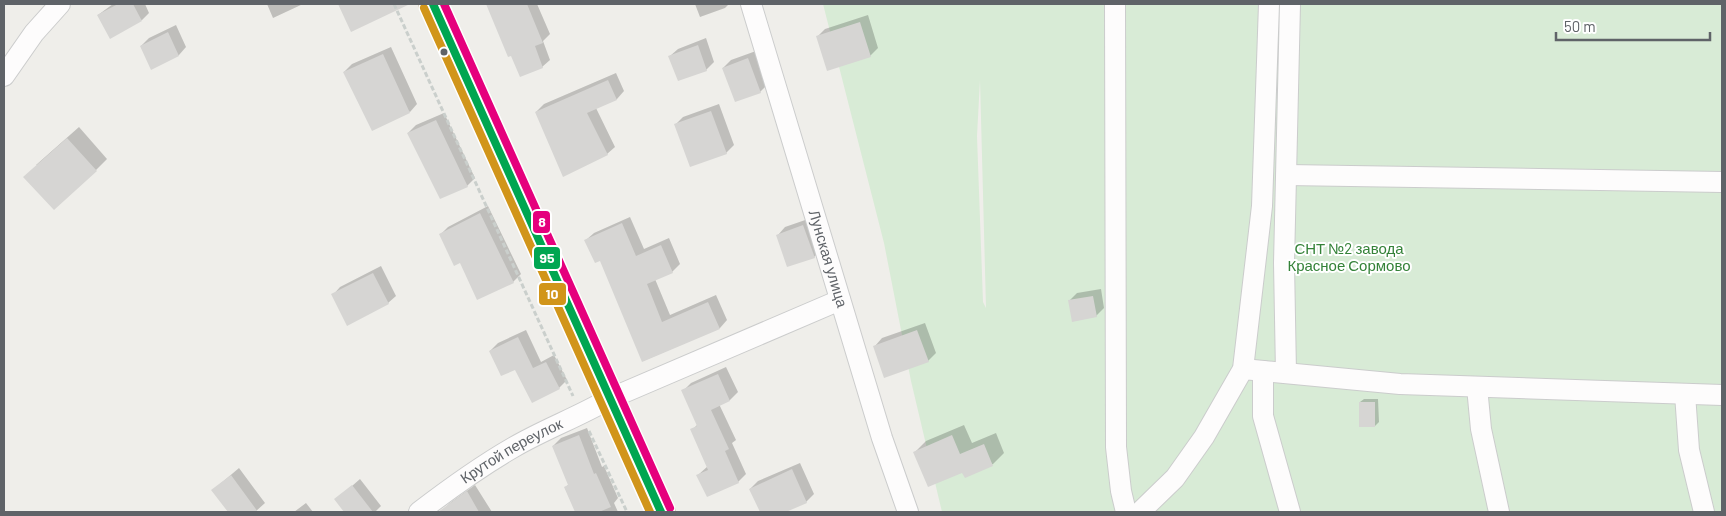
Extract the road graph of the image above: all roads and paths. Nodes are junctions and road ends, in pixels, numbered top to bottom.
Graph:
1 (60, 4) edge
2 (394, 4) edge
3 (433, 4) edge
4 (751, 4) edge
5 (1115, 4) edge
6 (1269, 4) edge
7 (1290, 4) edge
8 (4, 76) edge
9 (1287, 174) junction
10 (1722, 182) edge
11 (840, 300) junction
12 (1243, 369) junction
13 (1263, 371) junction
14 (1286, 373) junction
15 (1477, 387) junction
16 (1684, 394) junction
17 (1722, 395) edge
18 (609, 399) junction
19 (582, 415) junction
20 (419, 512) edge
21 (627, 512) edge
22 (661, 512) edge
23 (908, 512) edge
24 (1126, 512) edge
25 (1140, 512) edge
26 (1290, 512) edge
27 (1499, 512) edge
28 (1704, 512) edge

1 - 8 street
2 - 19 path
3 - 18 main road
4 - 11 street, Лунская улица
5 - 24 street
6 - 12 street
7 - 9 street
9 - 10 street
9 - 14 street
11 - 18 street, Крутой переулок
11 - 23 street, Лунская улица
12 - 13 street
12 - 25 street
13 - 14 street
13 - 26 street
14 - 15 street
15 - 16 street
15 - 27 street
16 - 17 street
16 - 28 street
18 - 19 street, Крутой переулок
18 - 22 main road
19 - 20 street, Крутой переулок
19 - 21 path

